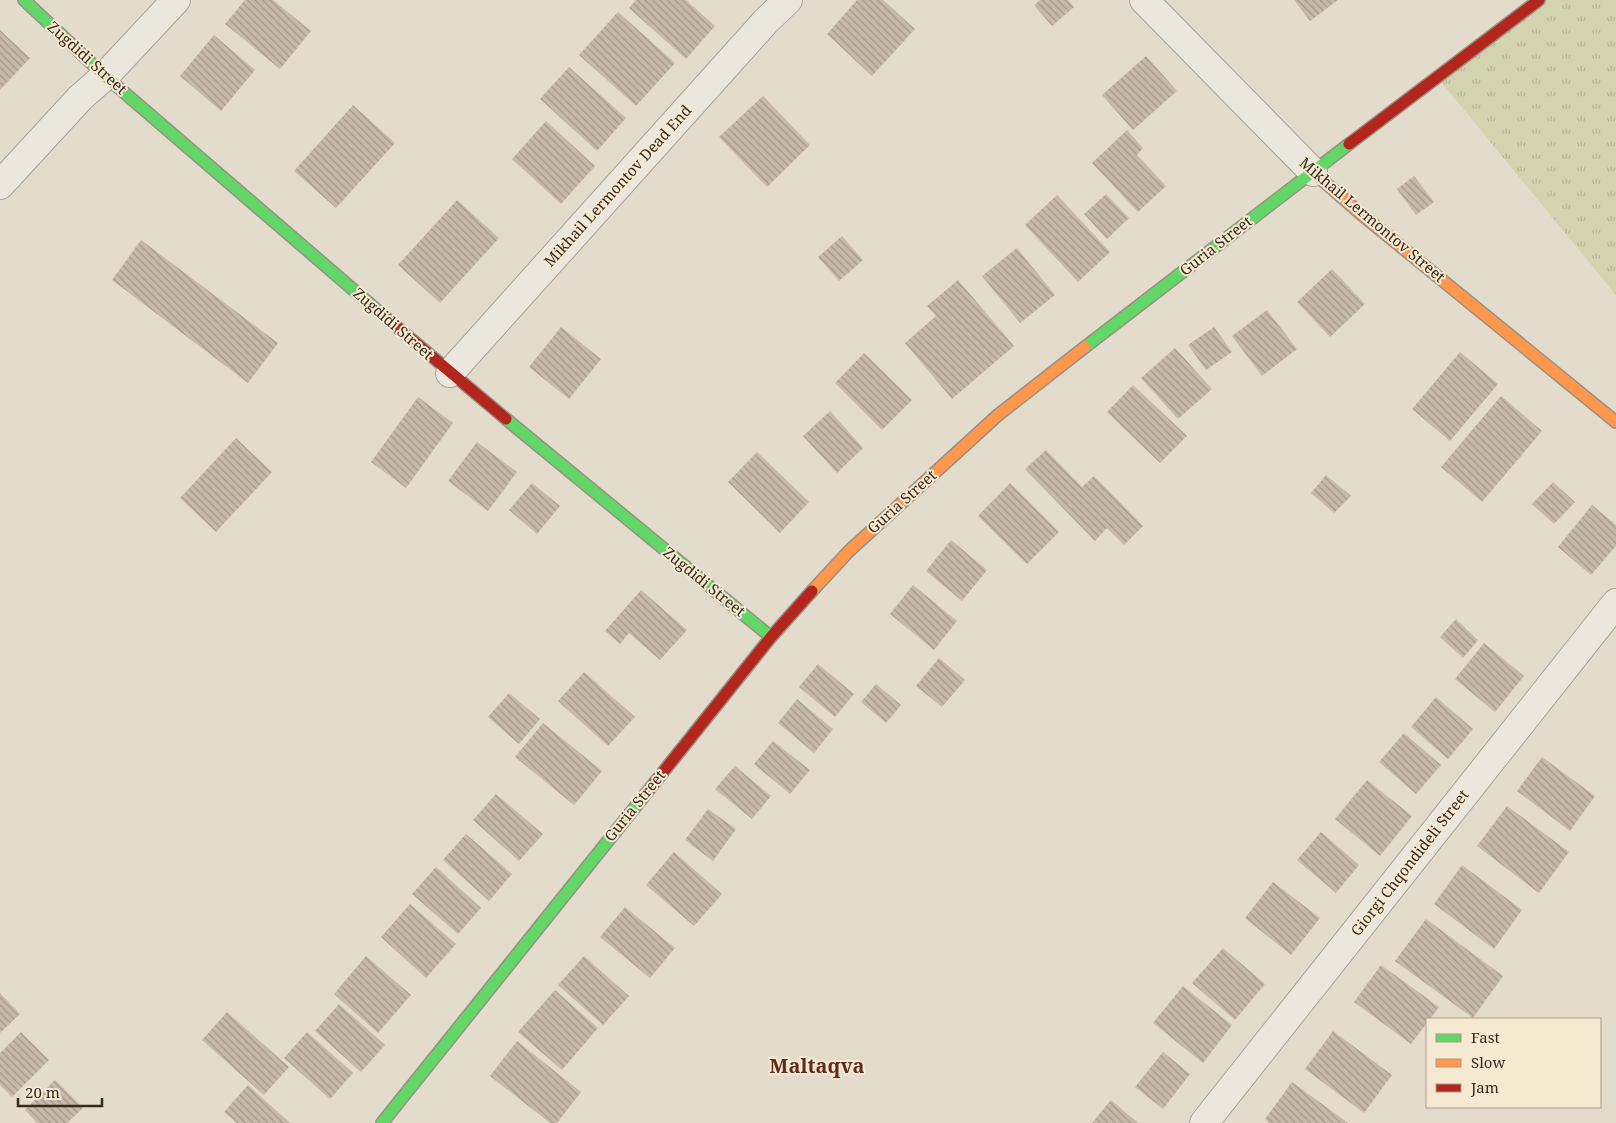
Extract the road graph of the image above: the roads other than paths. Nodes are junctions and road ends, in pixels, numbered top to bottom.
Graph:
1 (24, 0) edge
2 (176, 0) edge
3 (788, 0) edge
4 (1144, 0) edge
5 (1539, 0) edge
6 (105, 76) junction
7 (1313, 172) junction
8 (0, 185) edge
9 (450, 373) junction
10 (1616, 422) edge
11 (1616, 603) edge
12 (771, 637) junction
13 (382, 1123) edge
14 (1204, 1123) edge

1 - 6 main road, Zugdidi Street
2 - 6 street
3 - 9 street, Mikhail Lermontov Dead End
4 - 7 street, Mikhail Lermontov Street
5 - 7 main road, Guria Street
6 - 8 street
6 - 9 main road, Zugdidi Street
7 - 10 main road, Mikhail Lermontov Street
7 - 12 main road, Guria Street
9 - 12 main road, Zugdidi Street
11 - 14 street, Giorgi Chqondideli Street
12 - 13 main road, Guria Street

